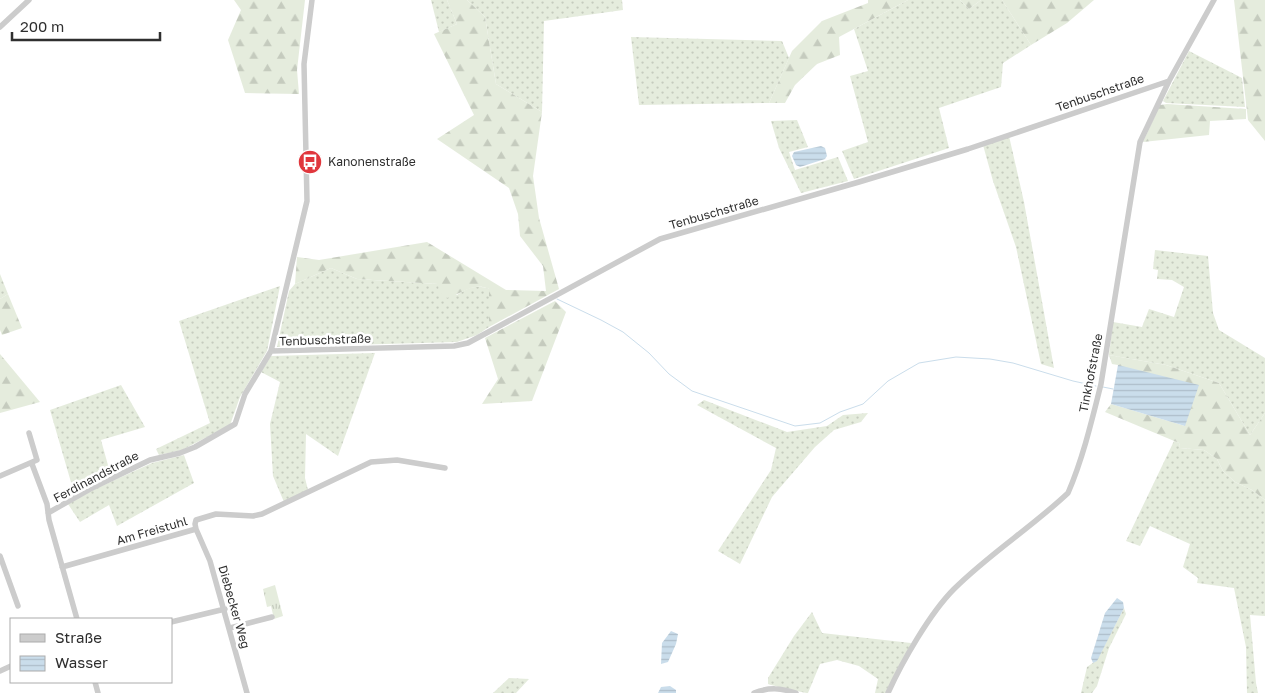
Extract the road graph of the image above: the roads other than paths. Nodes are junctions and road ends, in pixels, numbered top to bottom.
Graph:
1 (29, 0) edge
2 (312, 0) edge
3 (1214, 0) edge
4 (0, 27) edge
5 (1169, 81) junction
6 (271, 351) junction
7 (28, 433) dead end
8 (32, 464) junction
9 (445, 468) dead end
10 (0, 476) edge
11 (48, 514) junction
12 (196, 529) junction
13 (0, 556) edge
14 (62, 567) junction
15 (18, 606) dead end
16 (225, 609) junction
17 (272, 617) dead end
18 (77, 618) edge
19 (172, 622) edge
20 (230, 628) junction
21 (248, 693) edge
22 (754, 693) edge
23 (796, 693) edge
24 (888, 693) edge

1 - 4 street
2 - 6 street
3 - 5 street, Tinkhofstraße
5 - 6 street, Tenbuschstraße
5 - 24 street, Tinkhofstraße
6 - 11 street, Ferdinandstraße
7 - 8 street, Ferdinandstraße
8 - 10 street
8 - 11 street, Ferdinandstraße
9 - 12 street, Am Freistuhl
11 - 14 street, Ferdinandstraße
12 - 14 street, Am Freistuhl
12 - 16 street, Diebecker Weg
13 - 15 street
14 - 18 street, Ferdinandstraße
16 - 19 street
16 - 20 street, Diebecker Weg
17 - 20 street
20 - 21 street, Diebecker Weg
22 - 23 street

